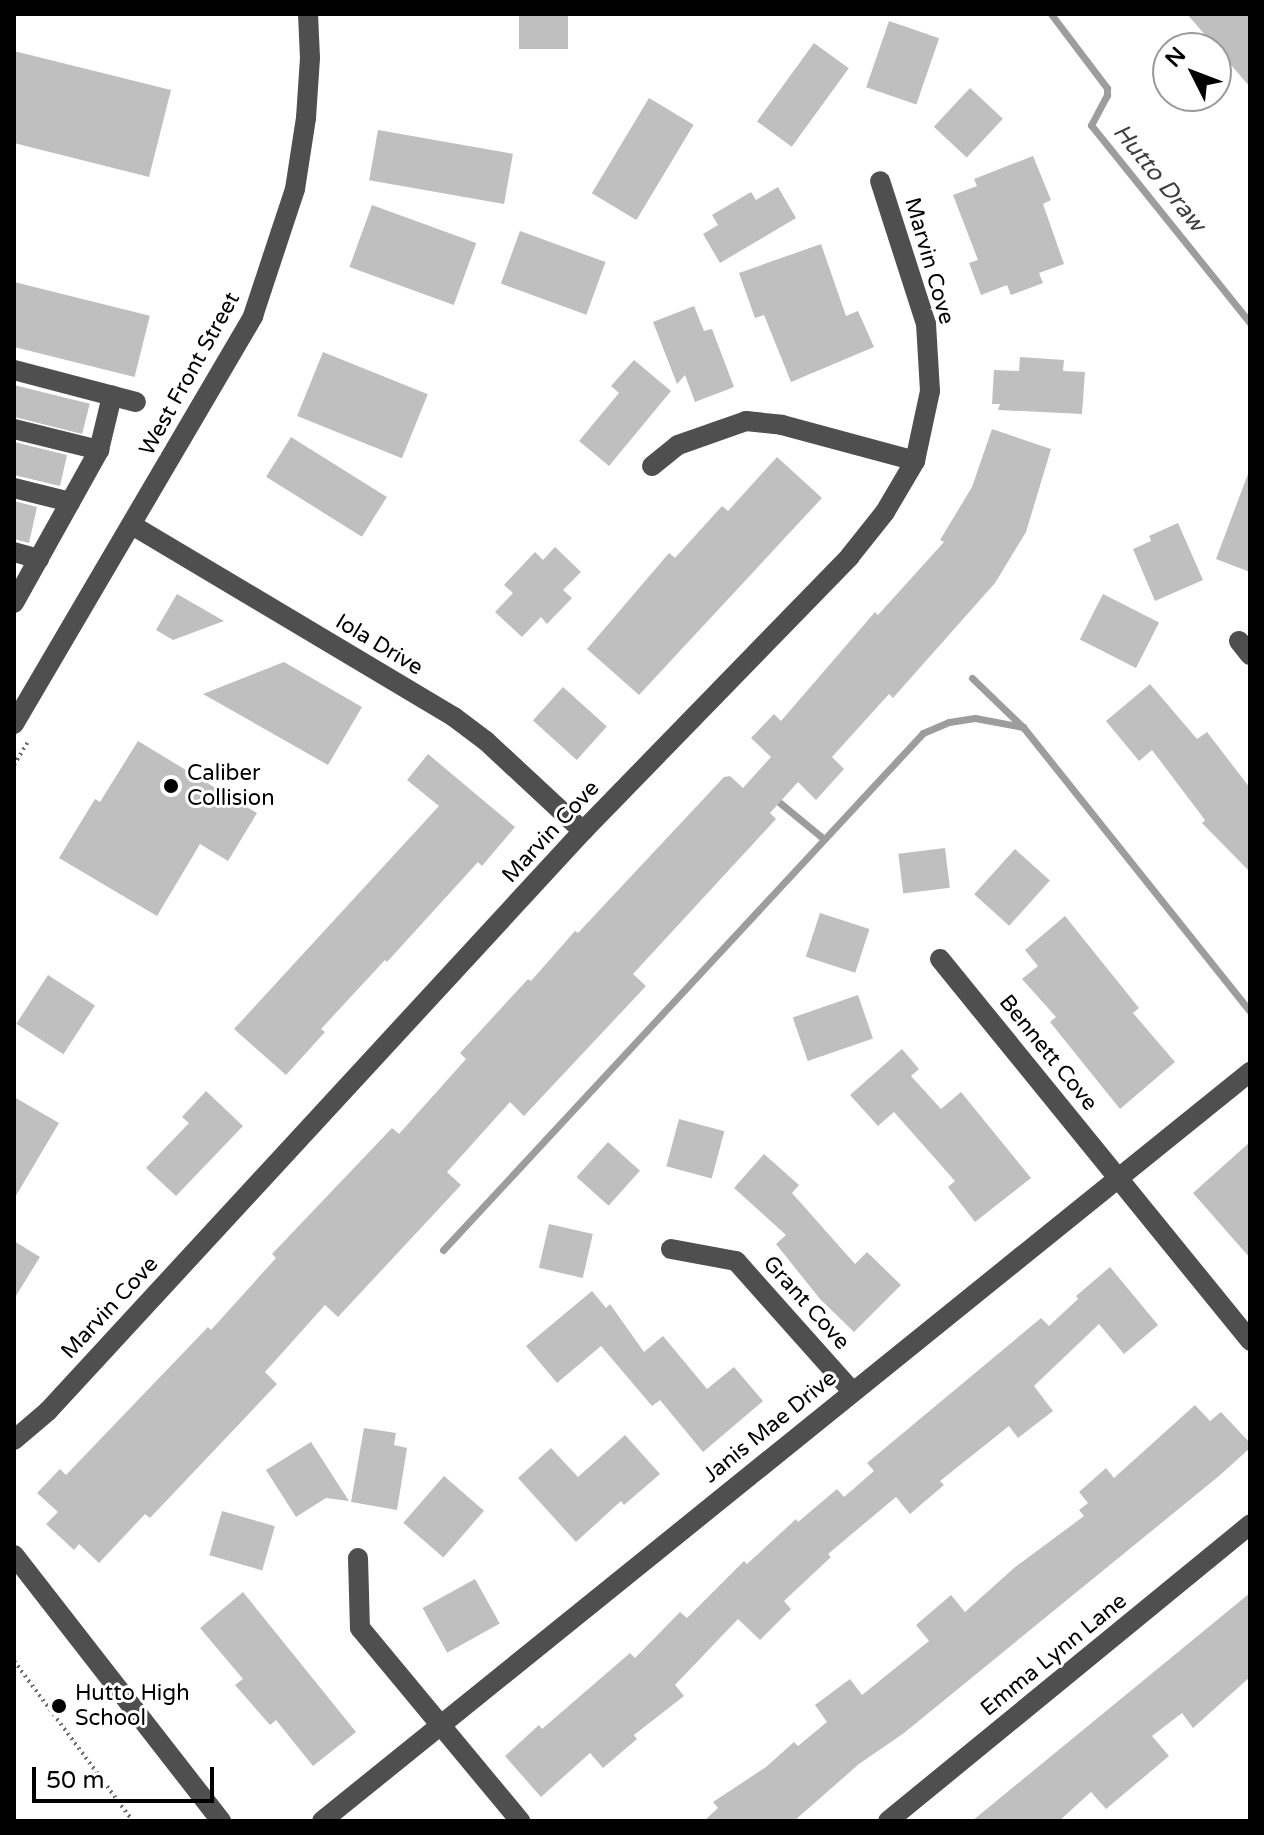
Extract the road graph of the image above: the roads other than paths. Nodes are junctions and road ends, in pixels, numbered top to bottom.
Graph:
1 (308, 14) edge
2 (880, 181) dead end
3 (14, 370) edge
4 (112, 396) junction
5 (136, 402) dead end
6 (14, 429) edge
7 (99, 450) junction
8 (915, 461) junction
9 (652, 466) dead end
10 (14, 488) edge
11 (70, 502) junction
12 (132, 525) junction
13 (14, 552) edge
14 (39, 559) junction
15 (14, 603) edge
16 (14, 724) edge
17 (583, 831) junction
18 (940, 959) dead end
19 (1250, 1072) edge
20 (1119, 1177) junction
21 (671, 1249) dead end
22 (1250, 1341) edge
23 (852, 1391) junction
24 (14, 1440) edge
25 (1250, 1525) edge
26 (14, 1555) edge
27 (358, 1558) dead end
28 (442, 1726) junction
29 (221, 1821) edge
30 (322, 1821) edge
31 (520, 1821) edge
32 (888, 1821) edge

1 - 12 street, West Front Street
2 - 8 street, Marvin Cove
3 - 4 street
4 - 5 street
4 - 7 street
6 - 7 street
7 - 11 street
8 - 9 street
8 - 17 street, Marvin Cove
10 - 11 street
11 - 14 street
12 - 16 street, West Front Street
12 - 17 street, Iola Drive
13 - 14 street
14 - 15 street
17 - 24 street, Marvin Cove
18 - 20 street, Bennett Cove
19 - 20 street, Janis Mae Drive
20 - 22 street, Bennett Cove
20 - 23 street, Janis Mae Drive
21 - 23 street, Grant Cove
23 - 28 street, Janis Mae Drive
25 - 32 street, Emma Lynn Lane
26 - 29 street
27 - 28 street
28 - 30 street, Janis Mae Drive
28 - 31 street

